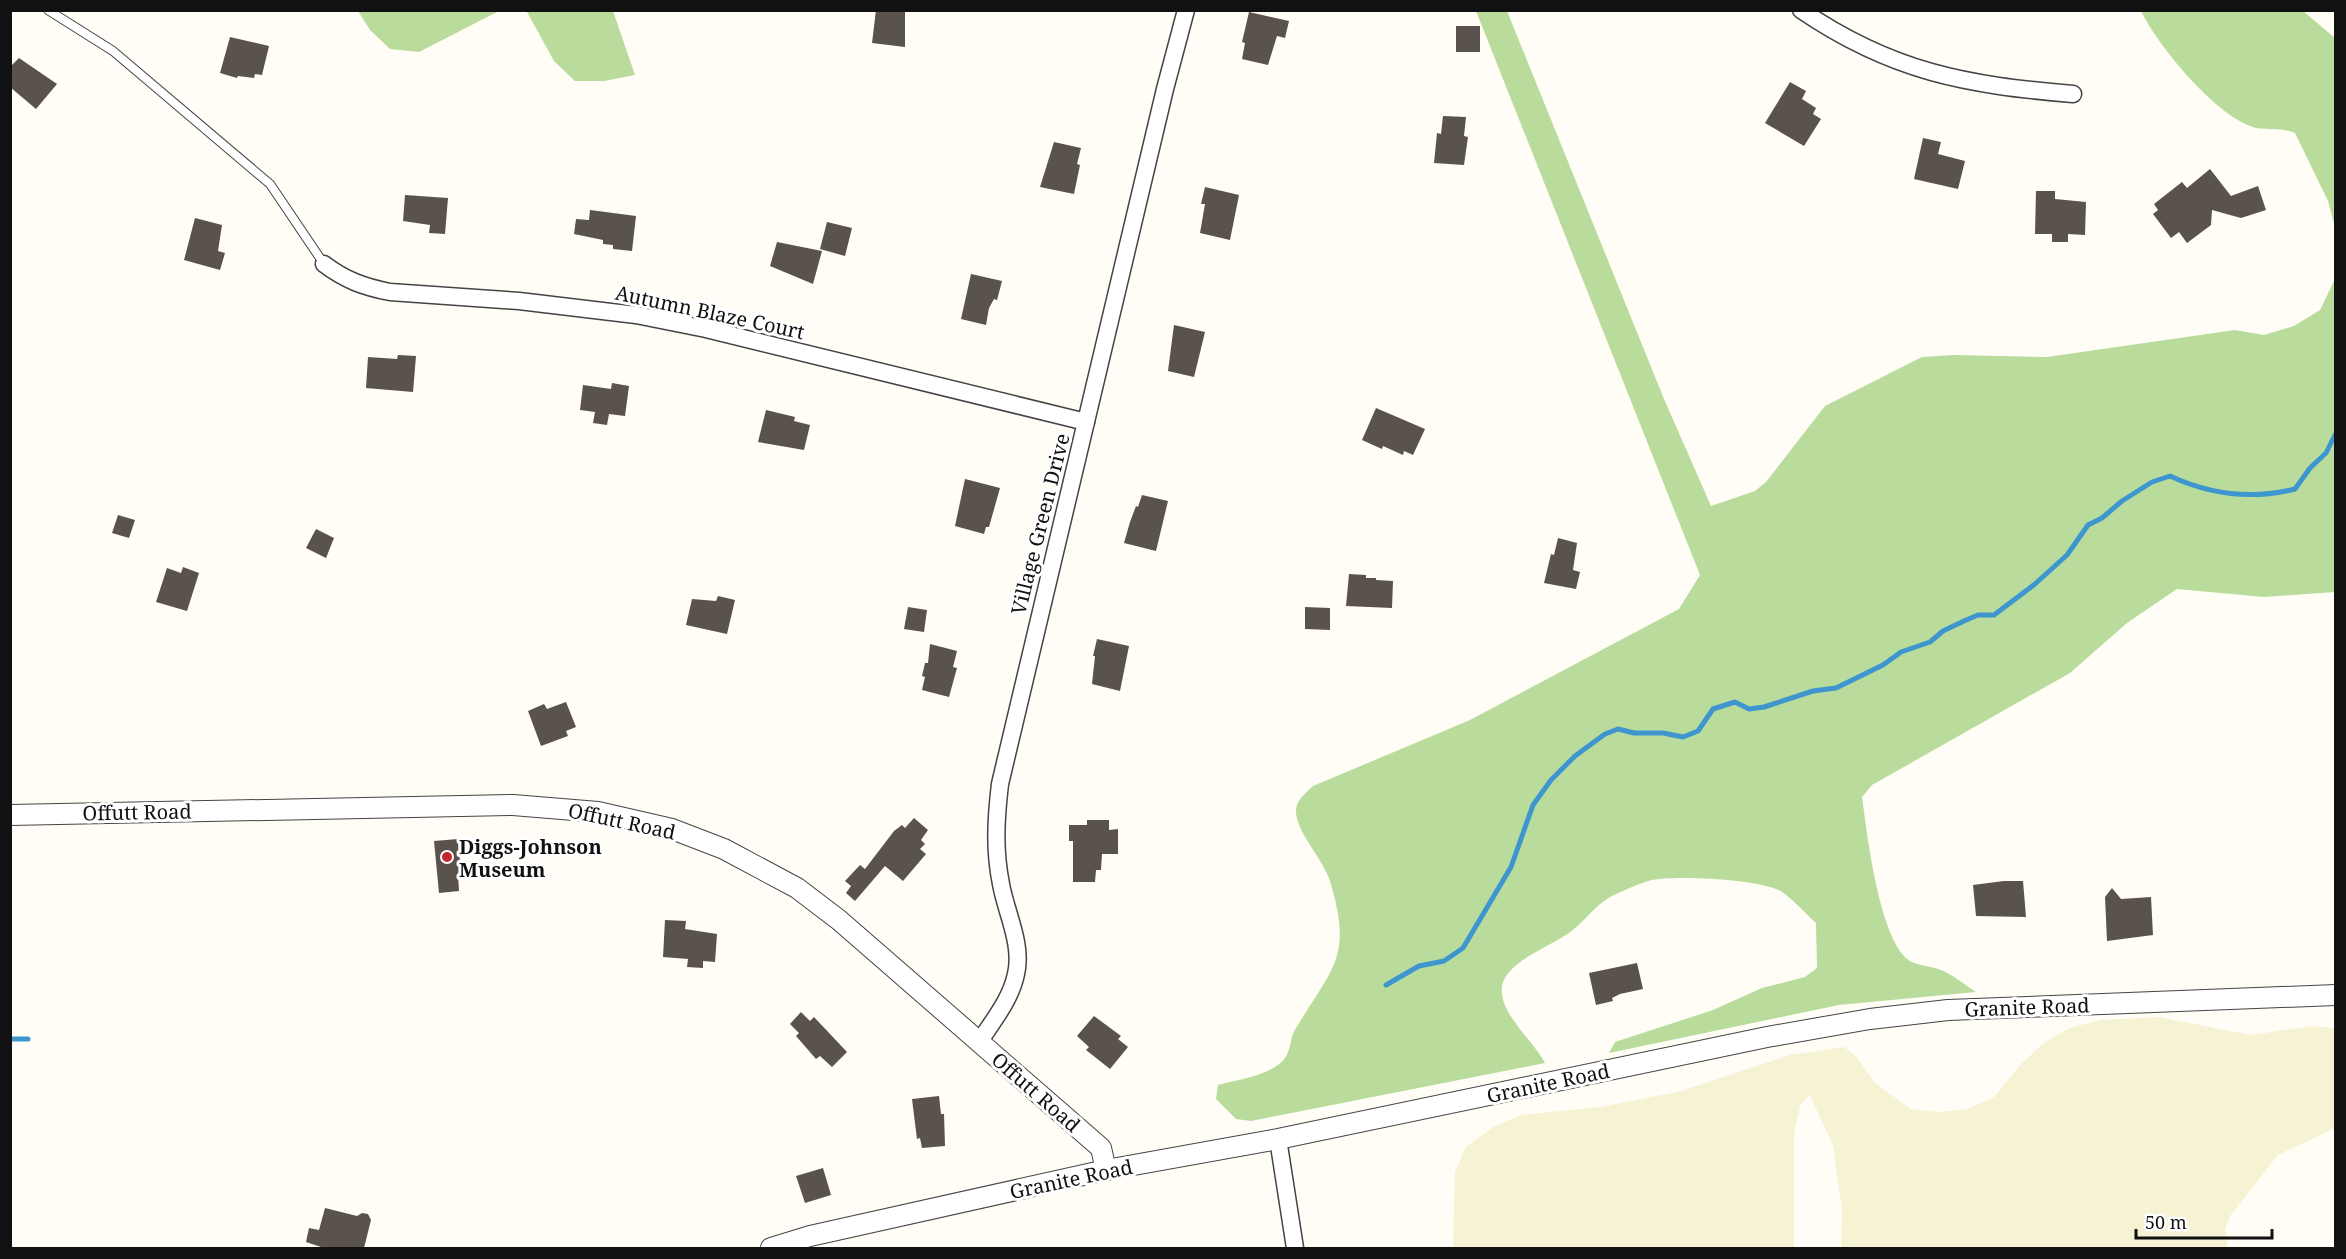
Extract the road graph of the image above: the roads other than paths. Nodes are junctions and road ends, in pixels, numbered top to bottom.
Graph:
1 (48, 10) edge
2 (1186, 10) edge
3 (1801, 10) edge
4 (2073, 94) dead end
5 (324, 264) joint
6 (1086, 422) junction
7 (10, 815) edge
8 (2336, 995) edge
9 (979, 1042) junction
10 (1278, 1139) junction
11 (1106, 1170) junction
12 (771, 1248) edge
13 (1294, 1248) edge

1 - 5 lane
2 - 6 street, Village Green Drive
3 - 4 street
5 - 6 street, Autumn Blaze Court
6 - 9 street, Village Green Drive
7 - 9 street, Offutt Road
8 - 10 street, Granite Road
9 - 11 street, Offutt Road
10 - 11 street, Granite Road
10 - 13 street
11 - 12 street, Granite Road

